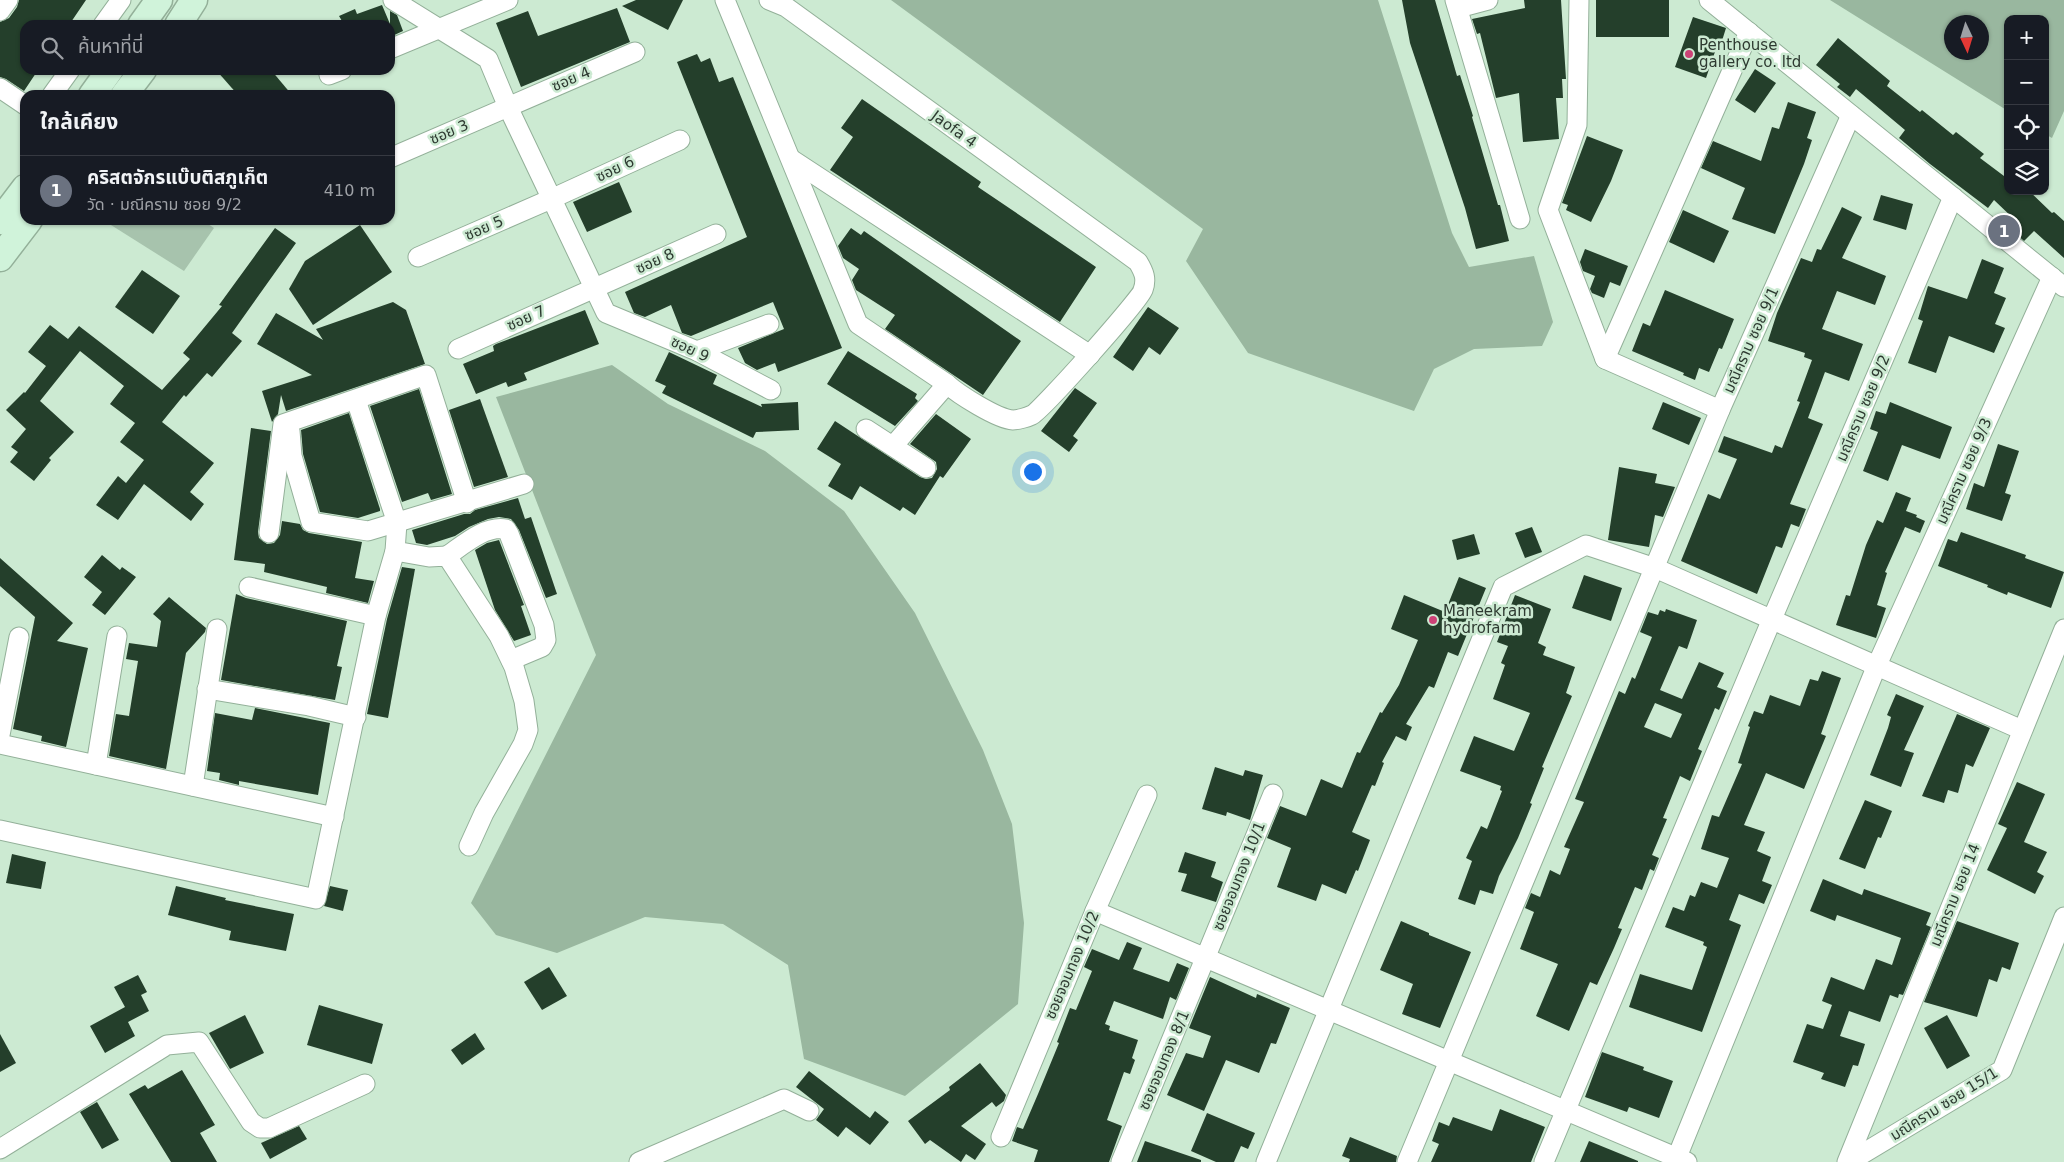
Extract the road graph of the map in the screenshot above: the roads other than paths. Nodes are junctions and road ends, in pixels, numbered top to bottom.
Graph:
1 (8, 0) edge
2 (122, 0) edge
3 (194, 0) edge
4 (393, 0) edge
5 (508, 0) edge
6 (725, 0) edge
7 (769, 0) edge
8 (1488, 0) edge
9 (1579, 0) edge
10 (1709, 0) edge
11 (1457, 4) edge
12 (0, 11) edge
13 (149, 14) edge
14 (107, 20) edge
15 (181, 20) edge
16 (438, 28) junction
17 (1749, 32) junction
18 (395, 47) edge
19 (635, 52) dead end
20 (66, 75) edge
21 (106, 75) edge
22 (139, 75) edge
23 (0, 88) edge
24 (56, 90) edge
25 (96, 90) edge
26 (128, 90) edge
27 (20, 102) edge
28 (508, 106) junction
29 (1851, 115) junction
30 (680, 140) dead end
31 (395, 156) edge
32 (791, 159) junction
33 (20, 195) edge
34 (1953, 197) junction
35 (551, 199) junction
36 (1520, 220) dead end
37 (0, 221) edge
38 (25, 225) edge
39 (716, 234) dead end
40 (418, 257) dead end
41 (0, 258) edge
42 (2058, 282) edge
43 (594, 288) junction
44 (769, 324) dead end
45 (458, 349) dead end
46 (697, 351) junction
47 (1090, 355) junction
48 (1605, 359) junction
49 (947, 384) junction
50 (771, 390) dead end
51 (356, 400) junction
52 (1720, 410) junction
53 (289, 423) junction
54 (866, 429) dead end
55 (893, 446) junction
56 (926, 468) dead end
57 (524, 484) dead end
58 (467, 503) junction
59 (397, 523) junction
60 (270, 533) dead end
61 (395, 551) junction
62 (448, 556) junction
63 (1655, 568) junction
64 (249, 587) dead end
65 (376, 616) junction
66 (1772, 620) junction
67 (217, 629) dead end
68 (2064, 630) edge
69 (117, 636) dead end
70 (19, 637) dead end
71 (511, 660) junction
72 (1877, 665) junction
73 (207, 690) junction
74 (356, 717) junction
75 (2022, 730) junction
76 (0, 735) edge
77 (0, 744) edge
78 (96, 765) junction
79 (193, 786) junction
80 (1273, 794) dead end
81 (1147, 795) dead end
82 (334, 817) junction
83 (0, 830) edge
84 (469, 846) dead end
85 (1095, 911) junction
86 (2064, 917) edge
87 (1206, 958) junction
88 (1330, 1010) junction
89 (1449, 1061) junction
90 (365, 1084) dead end
91 (1566, 1110) junction
92 (809, 1111) dead end
93 (1001, 1137) dead end
94 (0, 1149) edge
95 (1680, 1160) edge
96 (639, 1162) edge
97 (1121, 1162) edge
98 (1266, 1162) edge
99 (1407, 1162) edge
100 (1544, 1162) edge
101 (1848, 1162) edge

1 - 12 street
2 - 13 street
2 - 14 street
3 - 15 main road
4 - 16 street
5 - 16 street
6 - 32 street
7 - 47 street, Jaofa 4
8 - 11 street
9 - 48 street
10 - 17 street
11 - 36 street
16 - 18 street
16 - 28 street
17 - 29 street
17 - 48 street
19 - 28 street, ซอย 4
20 - 24 street
21 - 25 main road
22 - 26 main road
23 - 27 street
28 - 31 street, ซอย 3
28 - 35 street
29 - 34 street
29 - 52 street, มณีคราม ซอย 9/1
30 - 35 street, ซอย 6
32 - 47 street
32 - 49 street
33 - 37 main road
34 - 42 street
34 - 66 street, มณีคราม ซอย 9/2
35 - 40 street, ซอย 5
35 - 43 street
38 - 41 main road
39 - 43 street, ซอย 8
42 - 72 street, มณีคราม ซอย 9/3
43 - 45 street, ซอย 7
43 - 46 street, ซอย 9
44 - 46 street
46 - 50 street, ซอย 9
47 - 49 street
48 - 52 street
49 - 55 street
51 - 53 street
51 - 58 street
51 - 59 street
52 - 63 street, มณีคราม ซอย 9/1
53 - 59 street
53 - 60 street
54 - 55 street
55 - 56 street
57 - 58 street
58 - 59 street
59 - 61 street
61 - 62 street
61 - 65 street
62 - 71 street
62 - 71 street
63 - 66 street
63 - 88 street
63 - 89 street, มณีคราม ซอย 9/1
64 - 65 street
65 - 74 street
66 - 72 street
66 - 91 street, มณีคราม ซอย 9/2
67 - 73 street
68 - 75 street, มณีคราม ซอย 14
69 - 78 street
70 - 76 street
71 - 84 street
72 - 75 street
72 - 95 street, มณีคราม ซอย 9/3
73 - 74 street
73 - 79 street
74 - 82 street
75 - 101 street, มณีคราม ซอย 14
77 - 78 street
78 - 79 street
79 - 82 street
80 - 87 street, ซอยจอมทอง 10/1
81 - 85 street, ซอยจอมทอง 10/2
82 - 83 street
85 - 87 street
85 - 93 street, ซอยจอมทอง 10/2
86 - 101 street, มณีคราม ซอย 15/1
87 - 88 street
87 - 97 street, ซอยจอมทอง 8/1
88 - 89 street
88 - 98 street
89 - 91 street
89 - 99 street, มณีคราม ซอย 9/1
90 - 94 street
91 - 95 street
91 - 100 street, มณีคราม ซอย 9/2
92 - 96 street

